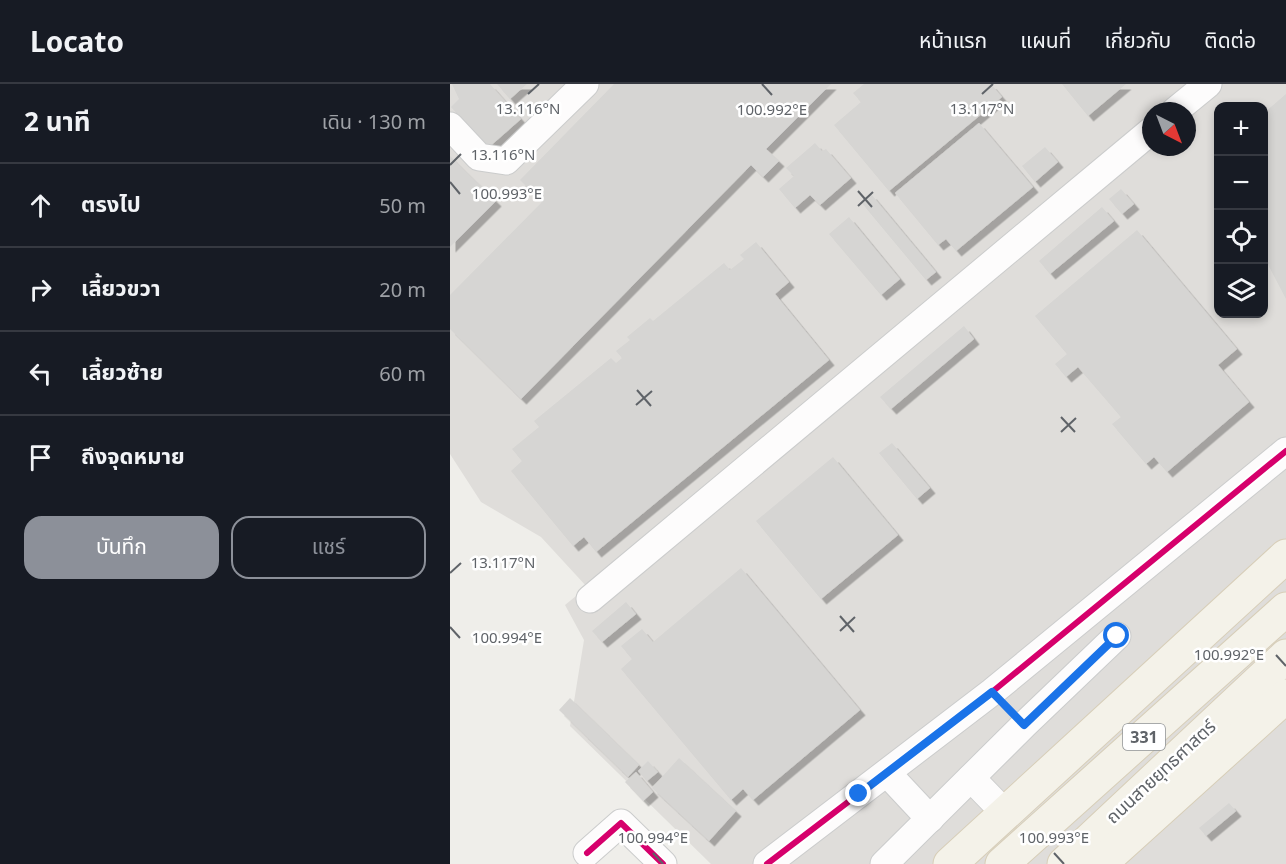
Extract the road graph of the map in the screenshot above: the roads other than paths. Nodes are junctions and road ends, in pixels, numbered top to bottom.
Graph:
1 (585, 84) edge
2 (1208, 84) edge
3 (1186, 102) edge
4 (450, 126) edge
5 (1142, 139) edge
6 (1286, 451) edge
7 (1286, 556) edge
8 (590, 599) dead end
9 (1286, 609) edge
10 (1117, 636) dead end
11 (1286, 656) edge
12 (992, 692) junction
13 (1286, 696) edge
14 (1024, 725) junction
15 (886, 773) junction
16 (971, 777) junction
17 (1005, 813) junction
18 (930, 819) junction
19 (587, 853) dead end
20 (782, 860) edge
21 (663, 864) edge
22 (884, 864) edge
23 (950, 864) edge
24 (1002, 864) edge
25 (1064, 864) edge
26 (1100, 864) edge

1 - 4 street
2 - 3 street
5 - 8 street
6 - 12 street
7 - 17 main road
9 - 24 main road, ถนนสายยุทธศาสตร์ / 331
10 - 14 street
11 - 25 main road, ถนนสายยุทธศาสตร์ / 331
12 - 14 street
12 - 15 street
13 - 26 main road
14 - 16 street
15 - 18 street
15 - 20 street
16 - 17 street
16 - 18 street
17 - 23 main road
18 - 22 street
19 - 21 street

